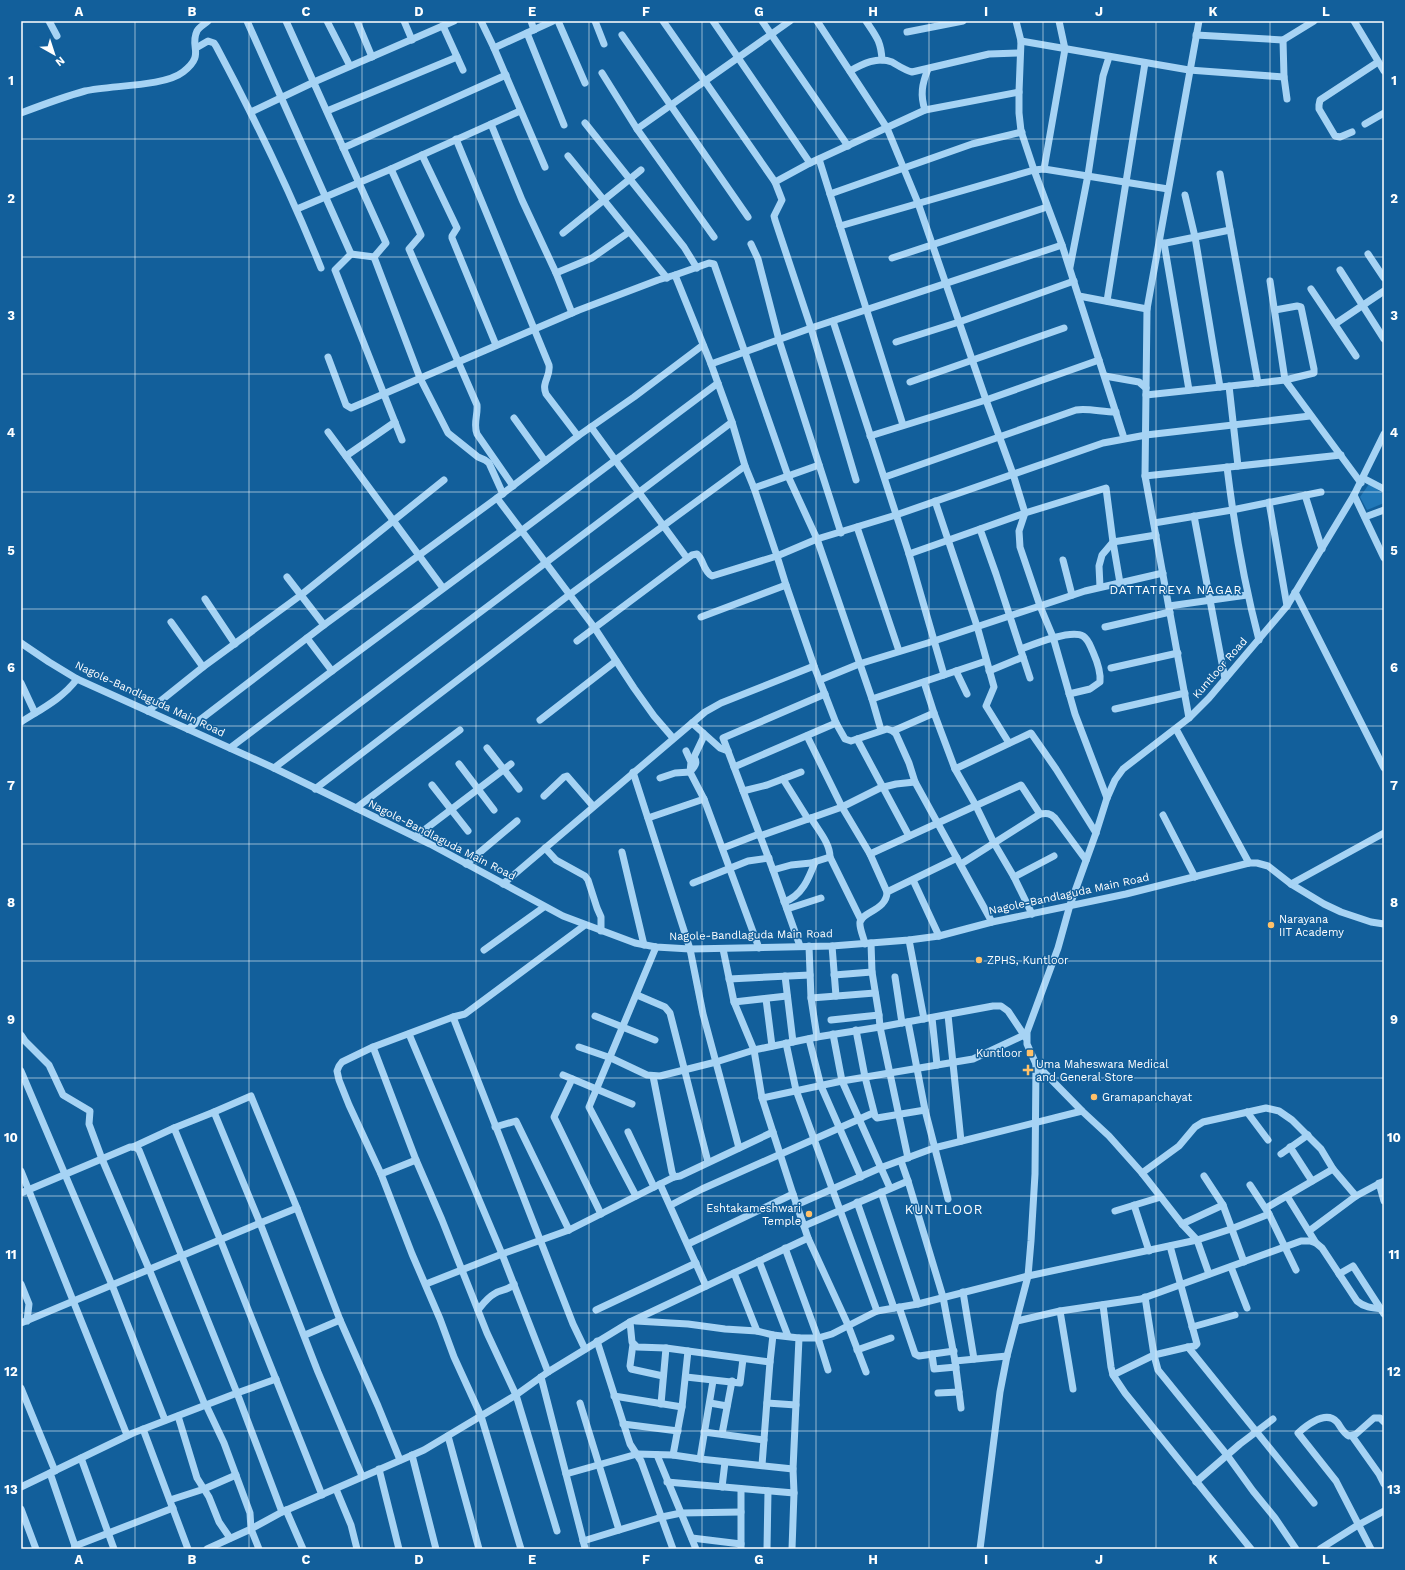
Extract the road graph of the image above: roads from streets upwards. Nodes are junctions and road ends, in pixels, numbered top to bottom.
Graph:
1 (49, 21) edge
2 (208, 21) edge
3 (247, 21) edge
4 (286, 21) edge
5 (327, 21) edge
6 (357, 21) edge
7 (404, 21) edge
8 (454, 21) edge
9 (481, 21) edge
10 (531, 21) edge
11 (554, 21) edge
12 (558, 21) edge
13 (595, 21) edge
14 (664, 21) edge
15 (713, 21) edge
16 (762, 21) edge
17 (790, 21) edge
18 (817, 21) edge
19 (866, 21) edge
20 (963, 21) edge
21 (1016, 21) edge
22 (1059, 21) edge
23 (1199, 21) edge
24 (1314, 21) edge
25 (1357, 22) edge
26 (934, 24) edge
27 (443, 26) junction
28 (534, 30) junction
29 (907, 32) dead end
30 (527, 33) junction
31 (771, 34) junction
32 (622, 35) dead end
33 (1196, 35) junction
34 (56, 36) dead end
35 (412, 40) junction
36 (1283, 40) junction
37 (1021, 42) junction
38 (604, 44) dead end
39 (196, 48) junction
40 (494, 48) junction
41 (1065, 49) junction
42 (1019, 53) junction
43 (372, 57) junction
44 (457, 57) junction
45 (1109, 57) junction
46 (738, 58) junction
47 (882, 60) junction
48 (1378, 62) junction
49 (1146, 63) junction
50 (350, 66) junction
51 (928, 69) junction
52 (463, 70) dead end
53 (1189, 70) junction
54 (850, 71) junction
55 (1384, 71) edge
56 (602, 73) dead end
57 (506, 75) junction
58 (1284, 78) junction
59 (705, 81) junction
60 (314, 82) junction
61 (585, 83) dead end
62 (1019, 92) junction
63 (282, 97) junction
64 (1287, 100) dead end
65 (671, 106) junction
66 (925, 110) junction
67 (327, 111) junction
68 (520, 111) junction
69 (251, 112) junction
70 (21, 113) edge
71 (1384, 113) edge
72 (585, 123) dead end
73 (491, 124) junction
74 (1366, 124) dead end
75 (564, 125) dead end
76 (887, 128) junction
77 (637, 129) junction
78 (1022, 132) junction
79 (1352, 132) dead end
80 (456, 139) junction
81 (848, 146) junction
82 (343, 148) junction
83 (422, 155) junction
84 (568, 156) dead end
85 (819, 159) junction
86 (810, 163) junction
87 (546, 167) dead end
88 (904, 167) junction
89 (391, 169) junction
90 (1044, 169) junction
91 (641, 170) dead end
92 (1034, 170) junction
93 (1220, 174) dead end
94 (1088, 176) junction
95 (630, 179) junction
96 (775, 182) junction
97 (1126, 182) junction
98 (359, 183) junction
99 (1168, 189) junction
100 (830, 194) junction
101 (1185, 195) dead end
102 (326, 198) junction
103 (604, 201) junction
104 (918, 203) junction
105 (1047, 207) junction
106 (297, 209) junction
107 (748, 217) dead end
108 (840, 226) junction
109 (1230, 230) junction
110 (629, 232) junction
111 (563, 233) dead end
112 (714, 237) dead end
113 (1195, 237) junction
114 (1161, 243) junction
115 (751, 244) dead end
116 (932, 244) junction
117 (1062, 245) junction
118 (351, 254) junction
119 (1368, 254) dead end
120 (374, 257) junction
121 (892, 258) dead end
122 (321, 268) dead end
123 (697, 268) junction
124 (1070, 268) junction
125 (1340, 270) dead end
126 (556, 273) junction
127 (675, 276) junction
128 (666, 278) junction
129 (1384, 278) edge
130 (1074, 281) junction
131 (1270, 281) dead end
132 (946, 283) junction
133 (1312, 289) dead end
134 (1384, 291) edge
135 (1079, 296) junction
136 (1107, 301) junction
137 (1363, 305) junction
138 (1147, 309) junction
139 (867, 310) junction
140 (1275, 310) junction
141 (572, 313) junction
142 (833, 321) junction
143 (959, 322) junction
144 (1335, 324) junction
145 (811, 328) junction
146 (1064, 328) dead end
147 (534, 329) junction
148 (1384, 339) edge
149 (779, 340) junction
150 (896, 342) dead end
151 (703, 344) junction
152 (496, 345) junction
153 (745, 351) junction
154 (1356, 356) dead end
155 (328, 358) dead end
156 (972, 360) junction
157 (1100, 360) junction
158 (459, 361) junction
159 (711, 364) junction
160 (1105, 376) junction
161 (420, 378) junction
162 (1285, 380) junction
163 (910, 382) dead end
164 (718, 383) junction
165 (1258, 383) junction
166 (1229, 386) junction
167 (1220, 387) junction
168 (1189, 390) junction
169 (1146, 391) junction
170 (383, 394) junction
171 (986, 400) junction
172 (1116, 412) junction
173 (1310, 416) junction
174 (514, 418) dead end
175 (395, 422) junction
176 (732, 422) junction
177 (903, 425) junction
178 (1233, 425) junction
179 (591, 427) junction
180 (328, 432) dead end
181 (1384, 434) edge
182 (1146, 435) junction
183 (578, 436) junction
184 (870, 436) junction
185 (999, 437) junction
186 (1124, 438) junction
187 (402, 440) dead end
188 (485, 445) junction
189 (1341, 455) junction
190 (346, 456) junction
191 (615, 459) junction
192 (545, 461) junction
193 (490, 464) junction
194 (819, 465) junction
195 (744, 466) junction
196 (1238, 466) junction
197 (1227, 467) junction
198 (1013, 474) junction
199 (788, 476) junction
200 (1145, 476) junction
201 (885, 477) junction
202 (444, 480) dead end
203 (856, 480) dead end
204 (1362, 480) junction
205 (513, 486) junction
206 (754, 488) junction
207 (1384, 489) edge
208 (639, 492) junction
209 (1321, 492) dead end
210 (1305, 495) junction
211 (1354, 495) junction
212 (500, 496) junction
213 (934, 501) junction
214 (1269, 502) junction
215 (1232, 510) junction
216 (1384, 510) edge
217 (1025, 513) junction
218 (896, 515) junction
219 (1194, 516) junction
220 (1365, 516) junction
221 (393, 521) junction
222 (1154, 523) junction
223 (664, 525) junction
224 (857, 527) junction
225 (980, 529) junction
226 (521, 531) junction
227 (841, 532) junction
228 (1156, 535) junction
229 (817, 539) junction
230 (948, 541) junction
231 (1113, 542) junction
232 (1322, 549) junction
233 (909, 554) junction
234 (420, 556) junction
235 (777, 556) junction
236 (687, 558) junction
237 (1384, 558) edge
238 (1063, 560) dead end
239 (545, 563) junction
240 (1163, 573) junction
241 (287, 577) dead end
242 (1120, 583) junction
243 (786, 586) junction
244 (1100, 587) junction
245 (443, 588) junction
246 (1295, 592) junction
247 (301, 595) junction
248 (569, 595) junction
249 (1072, 595) junction
250 (1247, 595) junction
251 (205, 599) dead end
252 (1210, 600) junction
253 (1040, 606) junction
254 (1287, 606) junction
255 (1170, 609) junction
256 (1010, 615) junction
257 (701, 617) dead end
258 (171, 622) dead end
259 (324, 625) junction
260 (977, 626) junction
261 (594, 627) junction
262 (1105, 627) dead end
263 (1053, 637) junction
264 (307, 638) junction
265 (1258, 640) junction
266 (577, 641) dead end
267 (934, 641) junction
268 (21, 643) edge
269 (235, 644) junction
270 (1020, 649) junction
271 (899, 651) junction
272 (1178, 653) junction
273 (1023, 658) junction
274 (616, 661) junction
275 (986, 661) junction
276 (859, 664) junction
277 (814, 666) junction
278 (203, 667) junction
279 (1111, 668) dead end
280 (332, 670) junction
281 (956, 671) junction
282 (989, 671) junction
283 (944, 675) junction
284 (1030, 678) dead end
285 (77, 679) junction
286 (1225, 679) junction
287 (820, 680) junction
288 (924, 682) junction
289 (21, 683) edge
290 (1185, 693) junction
291 (825, 694) junction
292 (967, 694) dead end
293 (1069, 694) junction
294 (872, 699) junction
295 (1115, 709) dead end
296 (148, 711) junction
297 (34, 713) junction
298 (934, 713) junction
299 (1189, 718) junction
300 (540, 720) dead end
301 (21, 722) edge
302 (692, 723) junction
303 (836, 723) junction
304 (188, 729) junction
305 (1176, 729) junction
306 (460, 730) dead end
307 (881, 730) junction
308 (893, 731) junction
309 (703, 733) junction
310 (807, 736) junction
311 (673, 738) junction
312 (857, 739) junction
313 (1009, 743) junction
314 (230, 748) junction
315 (487, 748) dead end
316 (728, 750) junction
317 (686, 751) dead end
318 (459, 764) dead end
319 (511, 764) dead end
320 (734, 767) junction
321 (274, 768) junction
322 (1384, 768) edge
323 (955, 769) junction
324 (503, 770) junction
325 (633, 772) junction
326 (690, 772) junction
327 (801, 772) dead end
328 (660, 778) dead end
329 (783, 779) junction
330 (915, 782) junction
331 (432, 785) dead end
332 (884, 787) junction
333 (315, 788) junction
334 (478, 789) junction
335 (519, 789) dead end
336 (743, 791) junction
337 (544, 796) dead end
338 (1107, 798) junction
339 (704, 799) junction
340 (975, 804) junction
341 (593, 806) junction
342 (842, 806) junction
343 (356, 808) junction
344 (452, 810) junction
345 (494, 810) dead end
346 (1040, 814) junction
347 (1163, 816) dead end
348 (648, 818) junction
349 (809, 818) junction
350 (517, 821) dead end
351 (937, 822) junction
352 (468, 832) dead end
353 (1096, 833) junction
354 (760, 835) junction
355 (909, 836) junction
356 (1383, 836) edge
357 (414, 837) junction
358 (994, 843) junction
359 (544, 848) junction
360 (723, 848) junction
361 (622, 852) dead end
362 (870, 854) junction
363 (1054, 856) dead end
364 (830, 857) junction
365 (769, 858) junction
366 (1086, 860) junction
367 (959, 861) junction
368 (815, 862) junction
369 (1249, 863) junction
370 (466, 864) junction
371 (730, 869) junction
372 (773, 870) junction
373 (1014, 877) junction
374 (1195, 877) junction
375 (913, 880) junction
376 (693, 883) dead end
377 (504, 884) junction
378 (1291, 884) junction
379 (887, 892) junction
380 (821, 898) dead end
381 (784, 902) junction
382 (1070, 905) junction
383 (544, 907) junction
384 (787, 909) junction
385 (1032, 914) junction
386 (861, 920) junction
387 (992, 922) junction
388 (1384, 924) edge
389 (585, 925) junction
390 (600, 931) junction
391 (939, 936) junction
392 (909, 940) junction
393 (868, 943) junction
394 (644, 945) junction
395 (800, 946) junction
396 (809, 946) junction
397 (832, 946) junction
398 (656, 947) junction
399 (759, 948) junction
400 (690, 949) junction
401 (722, 949) junction
402 (484, 950) dead end
403 (872, 972) junction
404 (810, 974) junction
405 (834, 975) junction
406 (785, 976) junction
407 (895, 977) dead end
408 (729, 979) junction
409 (875, 993) junction
410 (637, 995) junction
411 (787, 996) junction
412 (836, 996) junction
413 (811, 998) junction
414 (766, 999) junction
415 (734, 1002) junction
416 (879, 1015) junction
417 (948, 1015) junction
418 (595, 1016) dead end
419 (453, 1017) junction
420 (932, 1018) junction
421 (924, 1019) junction
422 (831, 1020) dead end
423 (905, 1022) junction
424 (623, 1027) junction
425 (880, 1027) junction
426 (856, 1030) junction
427 (409, 1034) junction
428 (833, 1034) junction
429 (21, 1035) edge
430 (817, 1036) junction
431 (1025, 1036) junction
432 (809, 1039) junction
433 (655, 1040) dead end
434 (789, 1043) junction
435 (772, 1046) junction
436 (373, 1047) junction
437 (578, 1047) dead end
438 (754, 1050) junction
439 (610, 1058) junction
440 (716, 1062) junction
441 (954, 1062) junction
442 (1036, 1064) junction
443 (937, 1065) junction
444 (916, 1068) junction
445 (685, 1069) junction
446 (21, 1071) edge
447 (890, 1073) junction
448 (563, 1075) dead end
449 (652, 1076) junction
450 (865, 1077) junction
451 (572, 1079) junction
452 (842, 1081) junction
453 (821, 1086) junction
454 (596, 1090) junction
455 (796, 1090) junction
456 (762, 1098) junction
457 (632, 1104) dead end
458 (925, 1110) junction
459 (1082, 1111) junction
460 (214, 1112) junction
461 (1247, 1112) junction
462 (873, 1113) junction
463 (898, 1115) junction
464 (859, 1119) junction
465 (1036, 1123) junction
466 (495, 1127) junction
467 (174, 1128) junction
468 (839, 1128) junction
469 (628, 1132) dead end
470 (773, 1132) junction
471 (1308, 1135) junction
472 (815, 1138) junction
473 (1268, 1140) dead end
474 (961, 1141) junction
475 (133, 1147) junction
476 (1290, 1147) junction
477 (739, 1148) junction
478 (934, 1148) junction
479 (780, 1153) junction
480 (1282, 1154) dead end
481 (908, 1158) junction
482 (102, 1159) junction
483 (416, 1160) junction
484 (900, 1161) junction
485 (708, 1162) junction
486 (880, 1168) junction
487 (1333, 1169) junction
488 (21, 1172) edge
489 (1142, 1173) junction
490 (66, 1174) junction
491 (381, 1174) junction
492 (1204, 1176) dead end
493 (674, 1177) junction
494 (861, 1177) junction
495 (908, 1181) junction
496 (1312, 1181) junction
497 (1382, 1182) edge
498 (657, 1185) junction
499 (1250, 1185) dead end
500 (890, 1188) junction
501 (29, 1190) junction
502 (833, 1190) junction
503 (881, 1192) junction
504 (21, 1193) edge
505 (793, 1194) junction
506 (636, 1196) junction
507 (1287, 1196) junction
508 (1356, 1196) junction
509 (1161, 1197) junction
510 (948, 1199) dead end
511 (1384, 1201) edge
512 (857, 1202) junction
513 (671, 1205) junction
514 (796, 1205) junction
515 (1134, 1205) junction
516 (1223, 1205) junction
517 (297, 1208) junction
518 (841, 1210) junction
519 (1116, 1211) dead end
520 (1267, 1211) junction
521 (601, 1214) junction
522 (260, 1222) junction
523 (1182, 1224) junction
524 (804, 1226) junction
525 (1231, 1229) junction
526 (569, 1230) junction
527 (1309, 1231) junction
528 (808, 1238) junction
529 (220, 1239) junction
530 (540, 1240) junction
531 (1196, 1240) junction
532 (1316, 1243) junction
533 (688, 1244) junction
534 (1170, 1246) junction
535 (1286, 1247) junction
536 (785, 1248) junction
537 (1149, 1251) junction
538 (502, 1254) junction
539 (182, 1255) junction
540 (760, 1261) junction
541 (1244, 1262) junction
542 (696, 1263) junction
543 (1231, 1267) junction
544 (149, 1269) junction
545 (1296, 1270) dead end
546 (462, 1271) junction
547 (734, 1273) junction
548 (1209, 1274) junction
549 (1340, 1274) junction
550 (1028, 1276) junction
551 (1181, 1283) junction
552 (21, 1284) edge
553 (426, 1284) junction
554 (514, 1284) junction
555 (112, 1285) junction
556 (706, 1286) junction
557 (963, 1292) junction
558 (943, 1297) junction
559 (1146, 1297) junction
560 (73, 1301) junction
561 (918, 1304) junction
562 (1103, 1305) junction
563 (896, 1307) junction
564 (1247, 1308) dead end
565 (478, 1310) junction
566 (596, 1310) dead end
567 (877, 1311) junction
568 (1060, 1311) junction
569 (1383, 1311) edge
570 (1235, 1316) dead end
571 (340, 1320) junction
572 (632, 1321) junction
573 (1017, 1321) junction
574 (24, 1322) edge
575 (848, 1324) junction
576 (1192, 1327) junction
577 (757, 1331) junction
578 (305, 1335) junction
579 (774, 1335) junction
580 (788, 1336) junction
581 (798, 1338) junction
582 (818, 1338) junction
583 (891, 1338) dead end
584 (597, 1341) junction
585 (633, 1344) junction
586 (1188, 1347) junction
587 (666, 1348) junction
588 (585, 1349) junction
589 (857, 1350) junction
590 (688, 1351) junction
591 (954, 1352) junction
592 (932, 1354) junction
593 (1154, 1355) junction
594 (1007, 1356) junction
595 (743, 1359) junction
596 (974, 1359) junction
597 (770, 1362) junction
598 (956, 1364) junction
599 (828, 1370) dead end
600 (866, 1372) dead end
601 (544, 1375) junction
602 (1113, 1375) junction
603 (664, 1376) junction
604 (686, 1377) junction
605 (276, 1379) junction
606 (713, 1381) junction
607 (732, 1382) junction
608 (21, 1388) edge
609 (1073, 1389) dead end
610 (959, 1392) junction
611 (237, 1393) junction
612 (938, 1394) dead end
613 (516, 1395) junction
614 (614, 1396) junction
615 (580, 1403) dead end
616 (710, 1403) junction
617 (767, 1403) junction
618 (661, 1404) junction
619 (796, 1404) junction
620 (205, 1405) junction
621 (727, 1406) junction
622 (682, 1407) junction
623 (961, 1408) dead end
624 (178, 1416) junction
625 (481, 1416) junction
626 (1273, 1419) dead end
627 (165, 1420) junction
628 (1384, 1422) edge
629 (623, 1424) junction
630 (143, 1429) junction
631 (678, 1431) junction
632 (704, 1432) junction
633 (1257, 1432) junction
634 (722, 1434) junction
635 (128, 1435) junction
636 (448, 1436) junction
637 (1352, 1436) junction
638 (764, 1440) junction
639 (637, 1454) junction
640 (412, 1455) junction
641 (657, 1455) junction
642 (673, 1455) junction
643 (1227, 1455) junction
644 (81, 1458) junction
645 (700, 1459) junction
646 (400, 1460) junction
647 (725, 1462) junction
648 (599, 1464) junction
649 (762, 1465) junction
650 (379, 1469) junction
651 (793, 1469) junction
652 (53, 1472) junction
653 (566, 1474) junction
654 (236, 1475) junction
655 (362, 1476) junction
656 (667, 1482) junction
657 (1196, 1482) junction
658 (1384, 1484) edge
659 (21, 1487) edge
660 (722, 1487) junction
661 (336, 1488) junction
662 (204, 1489) junction
663 (742, 1489) junction
664 (768, 1491) junction
665 (794, 1493) junction
666 (322, 1495) junction
667 (170, 1500) junction
668 (1314, 1503) dead end
669 (173, 1508) junction
670 (21, 1510) edge
671 (284, 1511) junction
672 (1384, 1511) edge
673 (742, 1512) junction
674 (681, 1513) junction
675 (662, 1517) junction
676 (1358, 1525) junction
677 (250, 1529) junction
678 (619, 1530) junction
679 (557, 1531) dead end
680 (109, 1533) junction
681 (230, 1538) junction
682 (692, 1538) junction
683 (741, 1546) edge
684 (218, 1547) edge
685 (74, 1548) edge
686 (36, 1549) edge
687 (114, 1549) edge
688 (188, 1549) edge
689 (207, 1549) edge
690 (259, 1549) edge
691 (303, 1549) edge
692 (357, 1549) edge
693 (399, 1549) edge
694 (436, 1549) edge
695 (480, 1549) edge
696 (522, 1549) edge
697 (673, 1549) edge
698 (696, 1549) edge
699 (767, 1549) edge
700 (792, 1549) edge
701 (980, 1549) edge
702 (1251, 1549) edge
703 (1296, 1549) edge
704 (1320, 1549) edge
705 (1371, 1549) edge

1 - 34 street
2 - 39 street
3 - 63 street
4 - 60 street
5 - 50 street
6 - 43 street
7 - 35 street
8 - 27 street
9 - 40 street
10 - 28 street
11 - 28 street
12 - 61 street
13 - 38 street
14 - 59 street
15 - 46 street
16 - 31 street
17 - 31 street
18 - 54 street
19 - 47 street
20 - 26 street
21 - 37 street
22 - 41 street
23 - 33 street
24 - 36 street
25 - 48 street
26 - 29 street
27 - 35 street
27 - 44 street
28 - 30 street
30 - 40 street
30 - 75 street
31 - 46 street
31 - 81 street
32 - 65 street
33 - 36 street
33 - 53 street
35 - 43 street
36 - 58 street
37 - 41 street
37 - 42 street
39 - 69 street
39 - 70 street
40 - 57 street
41 - 45 street
41 - 90 street
42 - 51 street
42 - 62 street
43 - 50 street
44 - 52 street
44 - 67 street
45 - 49 street
45 - 94 street
46 - 59 street
46 - 86 street
47 - 51 street
47 - 54 street
48 - 55 street
48 - 79 street
49 - 53 street
49 - 97 street
50 - 60 street
51 - 66 street
53 - 58 street
53 - 99 street
54 - 76 street
56 - 77 street
57 - 68 street
57 - 82 street
58 - 64 street
59 - 65 street
59 - 96 street
60 - 63 street
60 - 67 street
62 - 66 street
62 - 78 street
63 - 69 street
63 - 102 street
65 - 77 street
65 - 107 street
66 - 76 street
67 - 82 street
68 - 73 street
68 - 87 street
69 - 106 street
71 - 74 street
72 - 95 street
73 - 80 street
73 - 126 street
76 - 81 street
76 - 88 street
77 - 112 street
78 - 88 street
78 - 92 street
80 - 83 street
80 - 147 street
81 - 85 street
82 - 98 street
83 - 89 street
83 - 152 street
84 - 103 street
85 - 86 street
85 - 100 street
86 - 96 street
88 - 100 street
88 - 104 street
89 - 98 street
89 - 158 street
90 - 92 street
90 - 94 street
91 - 95 street
92 - 104 street
92 - 105 street
93 - 109 street
94 - 97 street
94 - 124 street
95 - 103 street
95 - 123 street
96 - 145 street
97 - 99 street
97 - 136 street
98 - 102 street
98 - 120 street
99 - 114 street
100 - 108 street
101 - 113 street
102 - 106 street
102 - 118 street
103 - 110 street
103 - 111 street
104 - 108 street
104 - 116 street
105 - 116 street
105 - 117 street
106 - 122 street
108 - 139 street
109 - 113 street
109 - 165 street
110 - 126 street
110 - 128 street
113 - 114 street
113 - 167 street
114 - 138 street
114 - 168 street
115 - 149 street
116 - 121 street
116 - 132 street
117 - 124 street
117 - 132 street
118 - 120 street
118 - 170 street
119 - 129 street
120 - 161 street
123 - 127 street
123 - 153 street
124 - 130 street
125 - 137 street
126 - 141 street
127 - 128 street
127 - 151 street
128 - 141 street
130 - 135 street
130 - 143 street
131 - 140 street
132 - 139 street
132 - 143 street
133 - 144 street
134 - 137 street
135 - 136 street
135 - 157 street
136 - 138 street
137 - 144 street
137 - 148 street
138 - 169 street
139 - 142 street
139 - 177 street
140 - 162 street
140 - 162 street
141 - 147 street
142 - 145 street
142 - 184 street
143 - 150 street
143 - 156 street
144 - 154 street
145 - 149 street
145 - 203 street
146 - 156 street
147 - 152 street
147 - 183 street
149 - 153 street
149 - 194 street
151 - 159 street
151 - 179 street
152 - 158 street
153 - 159 street
153 - 199 street
155 - 170 street
156 - 163 street
156 - 171 street
157 - 160 street
157 - 171 street
158 - 161 street
158 - 188 street
159 - 164 street
160 - 169 street
160 - 172 street
161 - 170 street
161 - 193 street
162 - 165 street
162 - 173 street
164 - 176 street
164 - 191 street
165 - 166 street
166 - 167 street
166 - 178 street
167 - 168 street
168 - 169 street
169 - 182 street
170 - 175 street
171 - 177 street
171 - 185 street
172 - 185 street
172 - 186 street
173 - 178 street
173 - 189 street
174 - 192 street
175 - 187 street
175 - 190 street
176 - 195 street
176 - 208 street
177 - 184 street
178 - 182 street
178 - 196 street
179 - 183 street
179 - 191 street
180 - 190 street
181 - 204 street, Kuntloor Road
182 - 186 street
182 - 200 street
183 - 192 street
184 - 201 street
185 - 198 street
185 - 201 street
186 - 198 street
188 - 193 street
188 - 205 street
189 - 196 street
189 - 204 street
190 - 221 street
191 - 208 street
191 - 226 street
192 - 205 street
193 - 212 street
194 - 199 street
194 - 227 street
195 - 206 street
195 - 223 street
196 - 197 street
197 - 200 street
197 - 215 street
198 - 213 street
198 - 217 street
199 - 206 street
199 - 229 street
200 - 222 street
201 - 218 street
202 - 221 street
204 - 207 street
204 - 211 street, Kuntloor Road
205 - 212 street
206 - 235 street
208 - 223 street
208 - 239 street
209 - 210 street
210 - 214 street
210 - 232 street
211 - 220 street
211 - 232 street, Kuntloor Road
212 - 226 street
212 - 234 street
213 - 218 street
213 - 230 street
214 - 215 street
214 - 254 street
215 - 219 street
215 - 250 street
216 - 220 street
217 - 225 street
217 - 231 street
217 - 253 street
218 - 224 street
218 - 233 street
219 - 222 street
219 - 252 street
220 - 237 street
221 - 234 street
221 - 247 street
222 - 228 street
223 - 236 street
223 - 248 street
224 - 227 street
224 - 271 street
225 - 230 street
225 - 256 street
226 - 239 street
226 - 245 street
227 - 229 street
228 - 231 street
228 - 240 street
229 - 235 street
229 - 276 street
230 - 233 street
230 - 260 street
231 - 242 street
231 - 244 street
232 - 246 street, Kuntloor Road
233 - 267 street
234 - 245 street
234 - 259 street
235 - 236 street
235 - 243 street
236 - 261 street
238 - 249 street
239 - 248 street
239 - 321 street
240 - 242 street
240 - 255 street
241 - 247 street
242 - 244 street
243 - 257 street
243 - 277 street
244 - 249 street
245 - 280 street
246 - 254 street, Kuntloor Road
246 - 322 street
247 - 259 street
247 - 269 street
248 - 261 street
248 - 333 street
249 - 253 street
250 - 252 street
250 - 265 street
251 - 269 street
252 - 255 street
252 - 286 street
253 - 256 street
253 - 263 street
254 - 265 street, Kuntloor Road
255 - 262 street
255 - 272 street
256 - 260 street
256 - 270 street
258 - 278 street
259 - 264 street
260 - 267 street
260 - 275 street
261 - 266 street
261 - 274 street
263 - 270 street
263 - 293 street
263 - 293 street
264 - 280 street
264 - 304 street
265 - 286 street, Kuntloor Road
267 - 271 street
267 - 283 street
268 - 285 street, Nagole-Bandlaguda Main Road
269 - 278 street
270 - 273 street
271 - 276 street
272 - 279 street
272 - 290 street
273 - 282 street
273 - 284 street
274 - 300 street
274 - 311 street
275 - 281 street
275 - 282 street
276 - 287 street
276 - 294 street
277 - 287 street
277 - 302 street
278 - 296 street
280 - 314 street
281 - 283 street
281 - 292 street
282 - 313 street
283 - 288 street
285 - 296 street, Nagole-Bandlaguda Main Road
285 - 297 street
286 - 299 street, Kuntloor Road
287 - 291 street
288 - 294 street
288 - 298 street
289 - 297 street
290 - 295 street
290 - 299 street
291 - 303 street
291 - 316 street
293 - 338 street
294 - 307 street
296 - 304 street, Nagole-Bandlaguda Main Road
297 - 301 street
298 - 308 street
298 - 323 street
299 - 305 street, Kuntloor Road
302 - 309 street
302 - 311 street
303 - 310 street
303 - 312 street
304 - 314 street, Nagole-Bandlaguda Main Road
305 - 338 street, Kuntloor Road
305 - 369 street
306 - 343 street
307 - 308 street
307 - 312 street
308 - 330 street
309 - 316 street
309 - 326 street
310 - 320 street
310 - 342 street
311 - 325 street
312 - 332 street
313 - 323 street
313 - 353 street
314 - 321 street, Nagole-Bandlaguda Main Road
315 - 324 street
316 - 320 street
317 - 326 street
318 - 334 street
319 - 324 street
320 - 336 street
321 - 333 street, Nagole-Bandlaguda Main Road
323 - 340 street
324 - 334 street
324 - 335 street
325 - 341 street
325 - 348 street
326 - 328 street
326 - 339 street
327 - 329 street
329 - 336 street
329 - 349 street
330 - 332 street
330 - 351 street
331 - 344 street
332 - 342 street
332 - 355 street
333 - 343 street, Nagole-Bandlaguda Main Road
334 - 344 street
334 - 345 street
336 - 354 street
337 - 341 street
338 - 353 street, Kuntloor Road
339 - 348 street
339 - 360 street
340 - 346 street
340 - 351 street
340 - 358 street
341 - 359 street
342 - 349 street
342 - 362 street
343 - 357 street, Nagole-Bandlaguda Main Road
344 - 352 street
344 - 357 street
346 - 358 street
346 - 366 street
347 - 374 street
348 - 400 street
349 - 354 street
349 - 364 street
350 - 370 street
351 - 355 street
351 - 367 street
353 - 366 street, Kuntloor Road
354 - 360 street
354 - 365 street
355 - 362 street
356 - 378 street
357 - 370 street, Nagole-Bandlaguda Main Road
358 - 367 street
358 - 373 street
359 - 377 street
359 - 390 street
360 - 371 street
361 - 394 street
362 - 379 street
363 - 373 street
364 - 368 street
364 - 386 street
365 - 371 street
365 - 372 street
366 - 382 street, Kuntloor Road
367 - 375 street
367 - 387 street
368 - 372 street
368 - 381 street
369 - 374 street, Nagole-Bandlaguda Main Road
369 - 378 street, Nagole-Bandlaguda Main Road
370 - 377 street, Nagole-Bandlaguda Main Road
371 - 376 street
371 - 399 street
372 - 381 street
373 - 385 street
374 - 382 street, Nagole-Bandlaguda Main Road
375 - 379 street
375 - 391 street
377 - 383 street, Nagole-Bandlaguda Main Road
378 - 388 street, Nagole-Bandlaguda Main Road
379 - 386 street
380 - 384 street
381 - 384 street
382 - 385 street, Nagole-Bandlaguda Main Road
382 - 431 street, Kuntloor Road
383 - 389 street, Nagole-Bandlaguda Main Road
383 - 402 street
384 - 395 street
385 - 387 street, Nagole-Bandlaguda Main Road
386 - 393 street
387 - 391 street, Nagole-Bandlaguda Main Road
389 - 390 street, Nagole-Bandlaguda Main Road
389 - 419 street
390 - 394 street, Nagole-Bandlaguda Main Road
391 - 392 street, Nagole-Bandlaguda Main Road
392 - 393 street, Nagole-Bandlaguda Main Road
392 - 421 street
393 - 397 street, Nagole-Bandlaguda Main Road
393 - 403 street
394 - 398 street, Nagole-Bandlaguda Main Road
395 - 396 street, Nagole-Bandlaguda Main Road
395 - 399 street, Nagole-Bandlaguda Main Road
396 - 397 street, Nagole-Bandlaguda Main Road
396 - 404 street
397 - 405 street
398 - 400 street, Nagole-Bandlaguda Main Road
398 - 410 street
399 - 401 street, Nagole-Bandlaguda Main Road
400 - 401 street, Nagole-Bandlaguda Main Road
400 - 440 street
401 - 408 street
403 - 405 street
403 - 409 street
404 - 406 street
404 - 413 street
405 - 412 street
406 - 408 street
406 - 411 street
407 - 423 street
408 - 415 street
409 - 412 street
409 - 416 street
410 - 424 street
410 - 445 street
411 - 414 street
411 - 434 street
412 - 413 street
413 - 430 street
414 - 415 street
414 - 435 street
415 - 438 street
416 - 422 street
416 - 425 street
417 - 420 street
417 - 431 street
417 - 441 street
418 - 424 street
419 - 427 street
419 - 466 street
420 - 421 street
420 - 443 street
421 - 423 street
423 - 425 street
423 - 444 street
424 - 433 street
424 - 439 street
425 - 426 street
425 - 447 street
426 - 428 street
426 - 450 street
427 - 436 street
427 - 538 street
428 - 430 street
428 - 452 street
429 - 482 street
430 - 432 street
431 - 441 street
431 - 442 street
432 - 434 street
432 - 453 street
434 - 435 street
434 - 455 street
435 - 438 street
436 - 483 street
436 - 491 street
437 - 439 street
438 - 440 street
438 - 456 street
439 - 449 street
439 - 454 street
440 - 445 street
440 - 477 street
441 - 443 street
441 - 474 street
442 - 459 street
442 - 465 street
443 - 444 street
444 - 447 street
444 - 458 street
445 - 449 street
445 - 485 street
446 - 490 street
447 - 450 street
447 - 463 street
448 - 451 street
449 - 493 street
450 - 452 street
450 - 462 street
451 - 454 street
451 - 521 street
452 - 453 street
452 - 464 street
453 - 455 street
453 - 468 street
454 - 457 street
454 - 506 street
455 - 456 street
455 - 472 street
456 - 470 street
458 - 463 street
458 - 478 street
459 - 465 street
459 - 489 street
460 - 467 street
460 - 517 street
460 - 522 street
461 - 471 street
461 - 473 street
461 - 489 street
462 - 463 street
462 - 464 street
463 - 481 street
464 - 468 street
464 - 486 street
465 - 474 street
465 - 550 street
466 - 526 street
466 - 530 street
467 - 475 street
467 - 529 street
468 - 472 street
468 - 494 street
469 - 498 street
470 - 477 street
470 - 479 street
471 - 476 street
471 - 487 street
472 - 479 street
472 - 502 street
474 - 478 street
475 - 482 street
475 - 539 street
476 - 480 street
476 - 496 street
477 - 485 street
478 - 481 street
478 - 510 street
479 - 505 street
479 - 513 street
481 - 484 street
482 - 490 street
482 - 544 street
483 - 491 street
483 - 546 street
484 - 486 street
484 - 495 street
485 - 493 street
486 - 494 street
486 - 500 street
487 - 496 street
487 - 508 street
488 - 501 street
489 - 509 street
490 - 501 street
490 - 555 street
491 - 553 street
492 - 516 street
493 - 498 street
494 - 502 street
495 - 500 street
495 - 558 street
496 - 507 street
497 - 508 street
497 - 511 street
498 - 506 street
498 - 513 street
499 - 520 street
500 - 503 street
501 - 504 street
501 - 560 street
502 - 514 street
502 - 518 street
503 - 512 street
503 - 561 street
505 - 514 street
505 - 533 street
506 - 521 street
507 - 520 street
507 - 527 street
508 - 527 street
509 - 515 street
509 - 523 street
512 - 518 street
512 - 563 street
513 - 533 street
514 - 524 street
515 - 519 street
515 - 537 street
516 - 523 street
516 - 525 street
517 - 522 street
517 - 571 street
518 - 524 street
518 - 567 street
520 - 525 street
520 - 535 street
521 - 526 street
522 - 529 street
522 - 578 street
523 - 531 street
524 - 528 street
525 - 531 street
525 - 541 street
526 - 530 street
527 - 532 street
528 - 536 street
528 - 575 street
529 - 539 street
529 - 605 street
530 - 538 street
530 - 588 street
531 - 534 street
531 - 548 street
532 - 535 street
532 - 549 street
533 - 542 street
534 - 537 street
534 - 551 street
535 - 541 street
535 - 545 street
536 - 540 street
536 - 582 street
537 - 550 street
538 - 546 street
538 - 554 street
539 - 544 street
539 - 611 street
540 - 547 street
540 - 580 street
541 - 543 street
542 - 556 street
542 - 566 street
543 - 548 street
543 - 564 street
544 - 555 street
544 - 620 street
546 - 553 street
546 - 565 street
547 - 556 street
547 - 577 street
548 - 551 street
549 - 569 street
549 - 569 street
550 - 557 street
550 - 573 street
551 - 559 street
551 - 576 street
552 - 574 street
553 - 625 street
554 - 565 street
554 - 601 street
555 - 560 street
555 - 627 street
556 - 572 street
557 - 558 street
557 - 596 street
558 - 561 street
558 - 591 street
559 - 562 street
559 - 593 street
560 - 574 street
560 - 635 street
561 - 563 street
562 - 568 street
562 - 602 street
563 - 567 street
563 - 592 street
565 - 613 street
567 - 575 street
568 - 573 street
568 - 609 street
570 - 576 street
571 - 578 street
571 - 646 street
572 - 577 street
572 - 584 street
572 - 585 street
573 - 594 street
575 - 582 street
575 - 589 street
576 - 586 street
577 - 579 street
578 - 655 street
579 - 580 street
579 - 597 street
580 - 581 street
581 - 582 street
581 - 619 street
582 - 599 street
583 - 589 street
584 - 588 street
584 - 614 street
585 - 587 street
585 - 603 street
586 - 593 street
586 - 633 street
587 - 590 street
587 - 603 street
588 - 601 street
589 - 600 street
590 - 595 street
590 - 604 street
591 - 592 street
591 - 598 street
592 - 598 street
593 - 602 street
593 - 643 street
594 - 596 street
594 - 701 street
595 - 597 street
595 - 607 street
596 - 598 street
597 - 617 street
598 - 610 street
601 - 613 street
601 - 653 street
602 - 657 street
603 - 618 street
604 - 606 street
604 - 622 street
605 - 611 street
605 - 666 street
606 - 607 street
606 - 616 street
607 - 621 street
608 - 652 street
610 - 612 street
610 - 623 street
611 - 620 street
611 - 671 street
613 - 625 street
613 - 679 street
614 - 618 street
614 - 629 street
615 - 648 street
616 - 621 street
616 - 632 street
617 - 619 street
617 - 638 street
618 - 622 street
619 - 651 street
620 - 624 street
620 - 654 street
621 - 634 street
622 - 631 street
624 - 627 street
624 - 662 street
625 - 636 street
625 - 696 street
626 - 633 street
627 - 630 street
628 - 637 street
629 - 631 street
629 - 639 street
630 - 635 street
630 - 667 street
631 - 642 street
632 - 634 street
632 - 645 street
633 - 643 street
633 - 668 street
634 - 638 street
635 - 644 street
636 - 640 street
636 - 695 street
637 - 658 street
637 - 676 street
638 - 649 street
639 - 641 street
639 - 648 street
639 - 675 street
640 - 646 street
640 - 694 street
641 - 642 street
641 - 656 street
642 - 645 street
643 - 657 street
643 - 703 street
644 - 652 street
644 - 680 street
645 - 647 street
646 - 650 street
647 - 649 street
647 - 660 street
648 - 653 street
648 - 678 street
649 - 651 street
650 - 655 street
650 - 693 street
651 - 665 street
652 - 659 street
652 - 685 street
653 - 678 street
654 - 662 street
654 - 677 street
655 - 661 street
656 - 660 street
656 - 674 street
657 - 702 street
660 - 663 street
661 - 666 street
661 - 692 street
662 - 667 street
662 - 681 street
663 - 664 street
663 - 673 street
664 - 665 street
664 - 699 street
665 - 700 street
666 - 671 street
667 - 669 street
669 - 680 street
669 - 688 street
670 - 686 street
671 - 677 street
671 - 691 street
672 - 676 street
673 - 674 street
673 - 683 street
674 - 675 street
674 - 682 street
675 - 678 street
675 - 697 street
676 - 704 street
676 - 705 street
677 - 681 street
677 - 690 street
680 - 685 street
680 - 687 street
681 - 684 street
682 - 683 street
682 - 698 street
684 - 689 street

